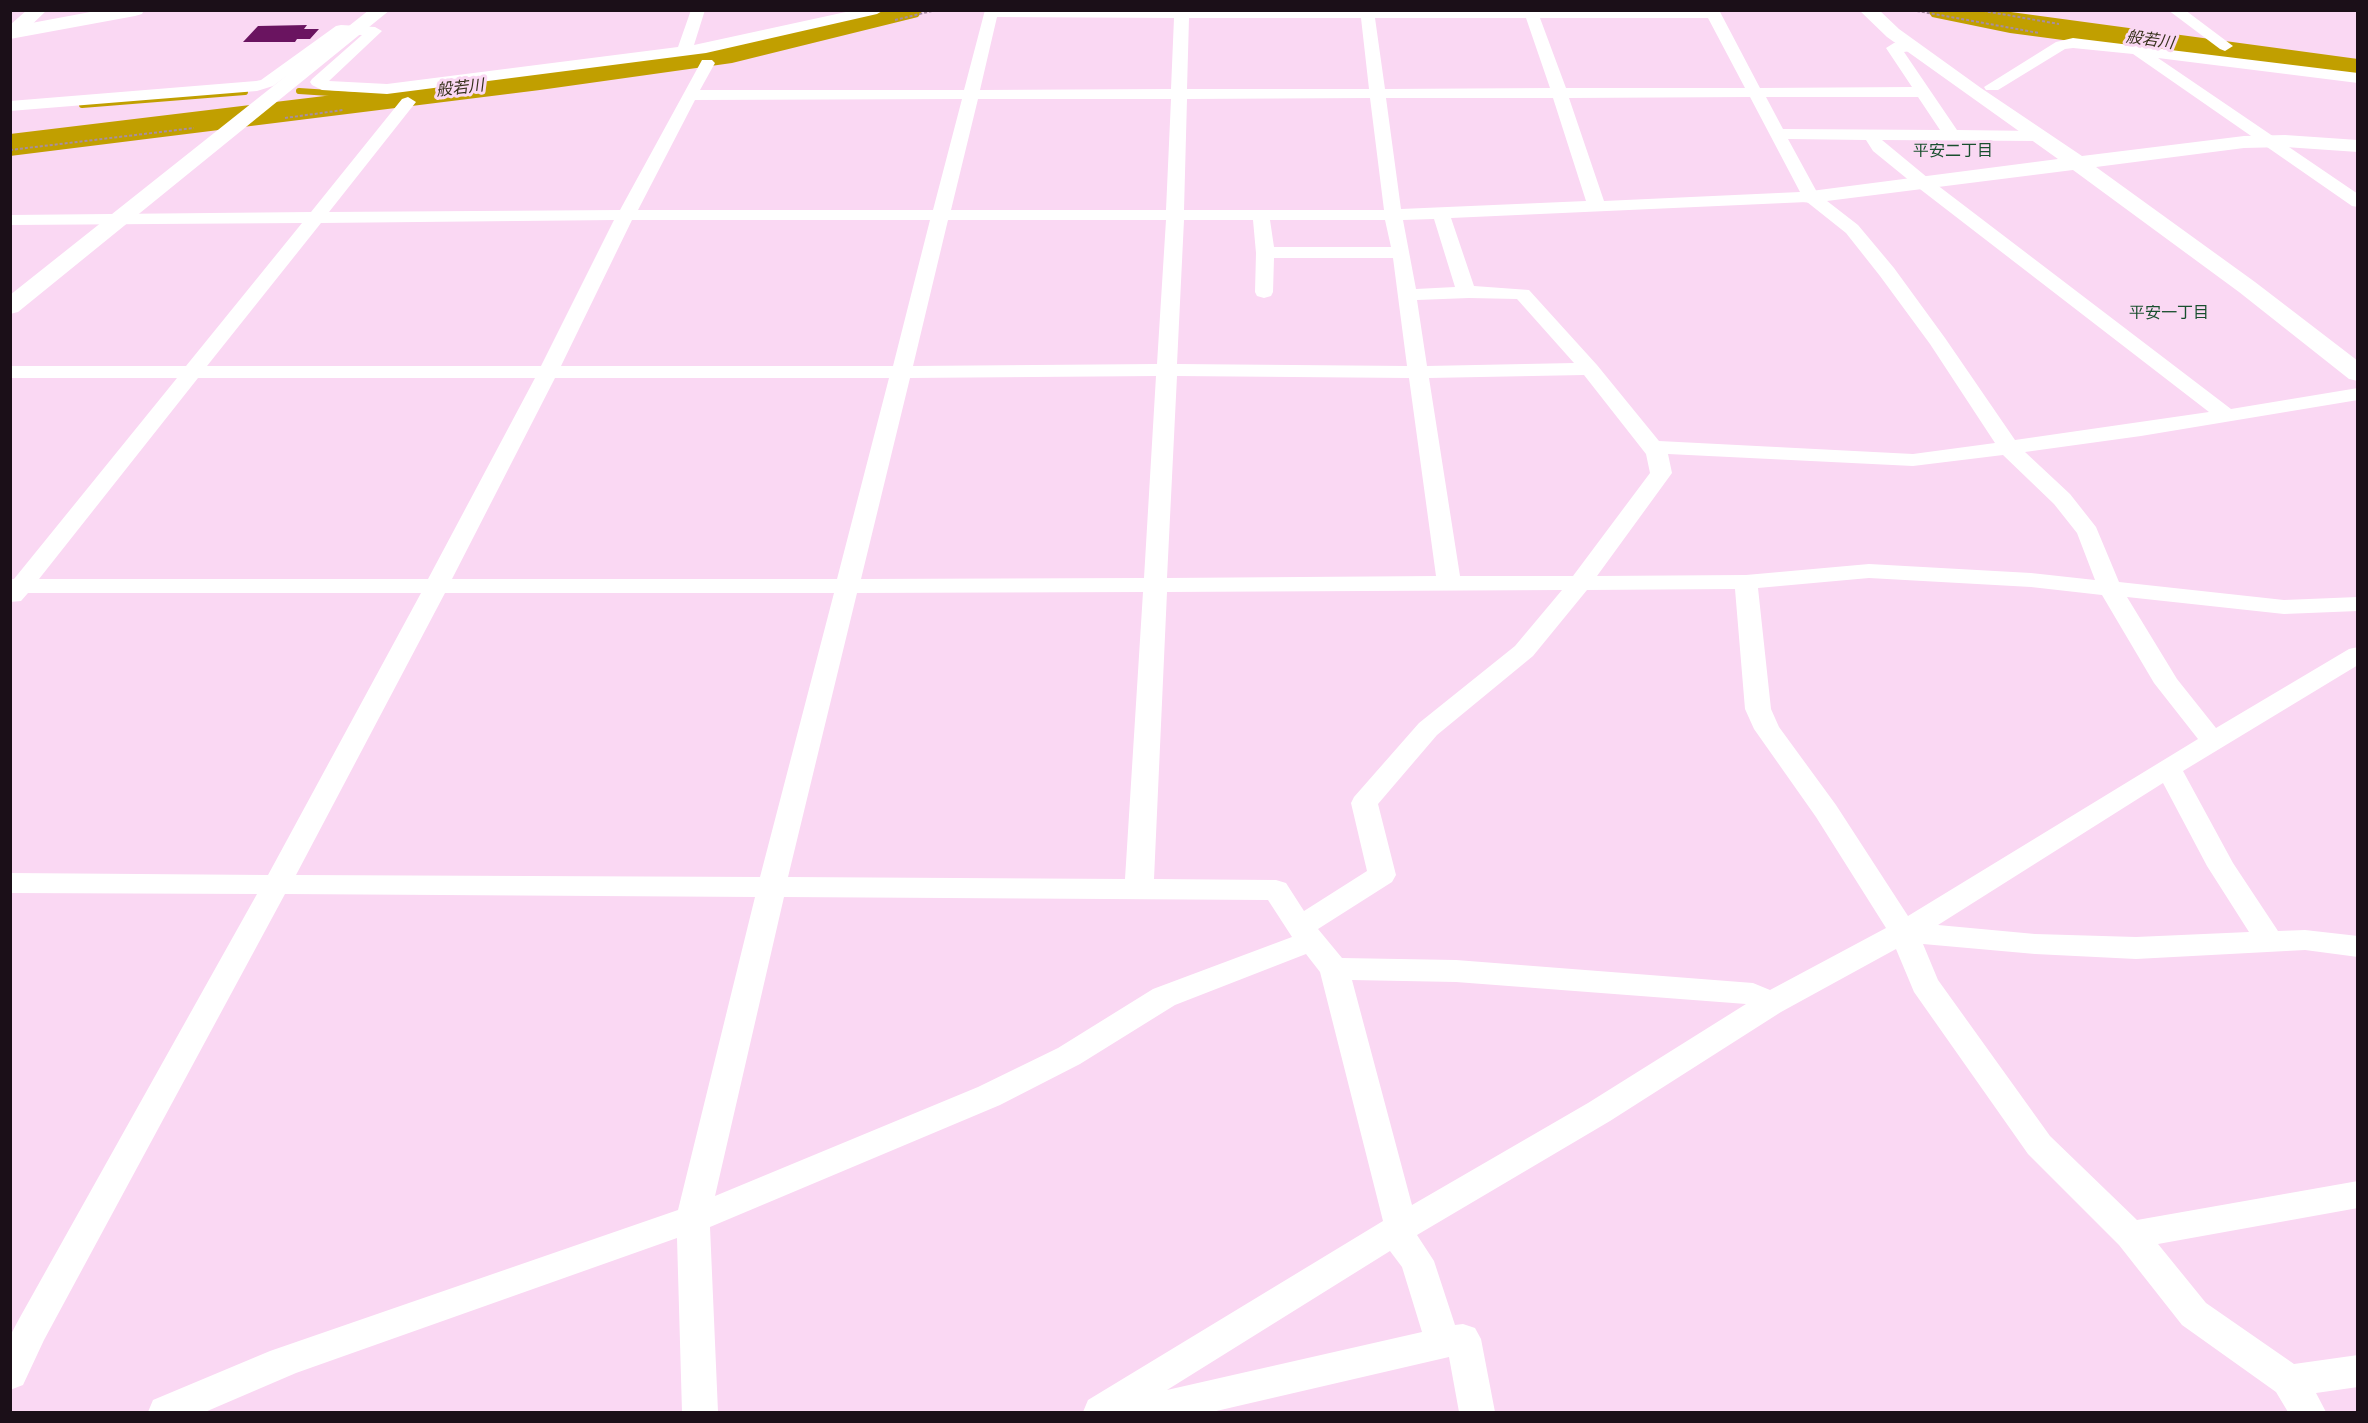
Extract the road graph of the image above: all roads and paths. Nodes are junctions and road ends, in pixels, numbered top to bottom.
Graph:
1 (38, 10) edge
2 (135, 10) edge
3 (381, 10) edge
4 (698, 10) edge
5 (877, 10) edge
6 (1868, 10) edge
7 (1890, 10) edge
8 (1912, 10) edge
9 (2175, 10) edge
10 (992, 12) edge
11 (1182, 12) edge
12 (1367, 12) edge
13 (1530, 12) edge
14 (1712, 12) edge
15 (358, 29) junction
16 (12, 33) edge
17 (2073, 43) junction
18 (2225, 46) dead end
19 (1912, 47) junction
20 (684, 51) junction
21 (2137, 51) junction
22 (707, 63) dead end
23 (2358, 78) edge
24 (1992, 87) junction
25 (1923, 92) junction
26 (1560, 93) junction
27 (1755, 93) junction
28 (971, 94) junction
29 (1179, 94) junction
30 (1378, 94) junction
31 (690, 95) junction
32 (408, 102) dead end
33 (10, 106) edge
34 (1777, 134) junction
35 (1871, 135) junction
36 (1952, 136) junction
37 (2038, 136) junction
38 (2268, 141) junction
39 (2358, 146) edge
40 (2099, 159) junction
41 (2076, 162) junction
42 (1922, 182) junction
43 (1811, 197) junction
44 (2358, 202) edge
45 (1597, 207) junction
46 (1441, 213) junction
47 (626, 215) junction
48 (1175, 215) junction
49 (1393, 215) junction
50 (942, 216) junction
51 (1261, 216) junction
52 (316, 217) junction
53 (120, 219) junction
54 (10, 220) edge
55 (1401, 252) junction
56 (1265, 254) junction
57 (1264, 292) dead end
58 (1466, 292) junction
59 (1407, 295) junction
60 (10, 307) edge
61 (2358, 349) edge
62 (1167, 369) junction
63 (1590, 369) junction
64 (10, 372) edge
65 (190, 372) junction
66 (548, 372) junction
67 (901, 372) junction
68 (1418, 372) junction
69 (2358, 374) edge
70 (2358, 394) edge
71 (2226, 416) junction
72 (1652, 447) junction
73 (2010, 449) junction
74 (1746, 582) junction
75 (1580, 583) junction
76 (1449, 584) junction
77 (437, 585) junction
78 (1155, 585) junction
79 (847, 586) junction
80 (2110, 589) junction
81 (14, 590) edge
82 (2358, 604) edge
83 (2353, 665) edge
84 (2213, 741) junction
85 (2169, 769) junction
86 (10, 883) edge
87 (277, 884) junction
88 (772, 886) junction
89 (1139, 889) junction
90 (1903, 932) junction
91 (1306, 934) junction
92 (2270, 942) junction
93 (2358, 947) edge
94 (1334, 969) junction
95 (1770, 1004) junction
96 (2358, 1194) edge
97 (693, 1219) junction
98 (1398, 1229) junction
99 (2131, 1235) junction
100 (21, 1330) edge
101 (1443, 1343) junction
102 (2358, 1371) edge
103 (10, 1374) edge
104 (2289, 1381) junction
105 (200, 1405) edge
106 (166, 1413) edge
107 (700, 1413) edge
108 (1101, 1413) edge
109 (1144, 1413) edge
110 (1477, 1413) edge
111 (2308, 1413) edge

1 - 16 street
2 - 16 main road
3 - 15 street
4 - 20 street
5 - 20 street
6 - 19 street
7 - 24 street
8 - 17 path
9 - 18 street
10 - 11 street
10 - 28 street
11 - 12 street
11 - 29 street
12 - 13 street
12 - 30 street
13 - 14 street
13 - 26 street
14 - 27 street
15 - 20 street
15 - 33 street
15 - 53 street
17 - 21 street
17 - 24 street
19 - 25 street
19 - 37 street
21 - 23 street
21 - 38 street
22 - 31 street
24 - 40 street
25 - 27 street
25 - 36 street
26 - 27 street
26 - 30 street
26 - 45 street
27 - 34 street
28 - 29 street
28 - 31 street
28 - 50 street
29 - 30 street
29 - 48 street
30 - 49 street
31 - 47 street
32 - 52 street
34 - 35 street
34 - 43 street
35 - 36 street
35 - 42 street
36 - 37 street
37 - 41 street
38 - 39 street
38 - 40 street
38 - 44 street
40 - 41 street
40 - 61 street
41 - 42 street
41 - 69 street
42 - 43 street
42 - 71 street
43 - 45 street
43 - 73 street
45 - 46 street
46 - 49 street
46 - 58 street
47 - 50 street
47 - 52 street
47 - 66 street
48 - 50 street
48 - 51 street
48 - 62 street
49 - 51 street
49 - 55 street
50 - 67 street
51 - 56 street
52 - 53 street
52 - 65 street
53 - 54 street
53 - 60 street
55 - 56 street
55 - 59 street
56 - 57 street
58 - 59 street
58 - 63 street
59 - 68 street
62 - 67 street
62 - 68 street
62 - 78 street
63 - 68 street
63 - 72 street
64 - 65 street
65 - 66 street
65 - 81 street
66 - 67 street
66 - 77 street
67 - 79 street
68 - 76 street
70 - 71 street
71 - 73 street
72 - 73 street
72 - 75 street
73 - 80 street
74 - 75 street
74 - 80 street
74 - 90 street
75 - 76 street
75 - 91 street
76 - 78 street
77 - 79 street
77 - 81 street
77 - 87 street
78 - 79 street
78 - 89 street
79 - 88 street
80 - 82 street
80 - 84 street
83 - 84 street
84 - 85 street
85 - 90 street
85 - 92 street
86 - 87 street
87 - 88 street
87 - 100 street
88 - 89 street
88 - 97 street
89 - 91 street
90 - 92 street
90 - 95 street
90 - 99 street
91 - 94 street
91 - 97 street
92 - 93 street
94 - 95 street
94 - 98 street
95 - 98 street
96 - 99 street
97 - 105 street
97 - 107 street
98 - 101 street
98 - 108 street
99 - 104 street
100 - 103 street
101 - 109 street
101 - 110 street
102 - 104 street
104 - 111 street
105 - 106 street

